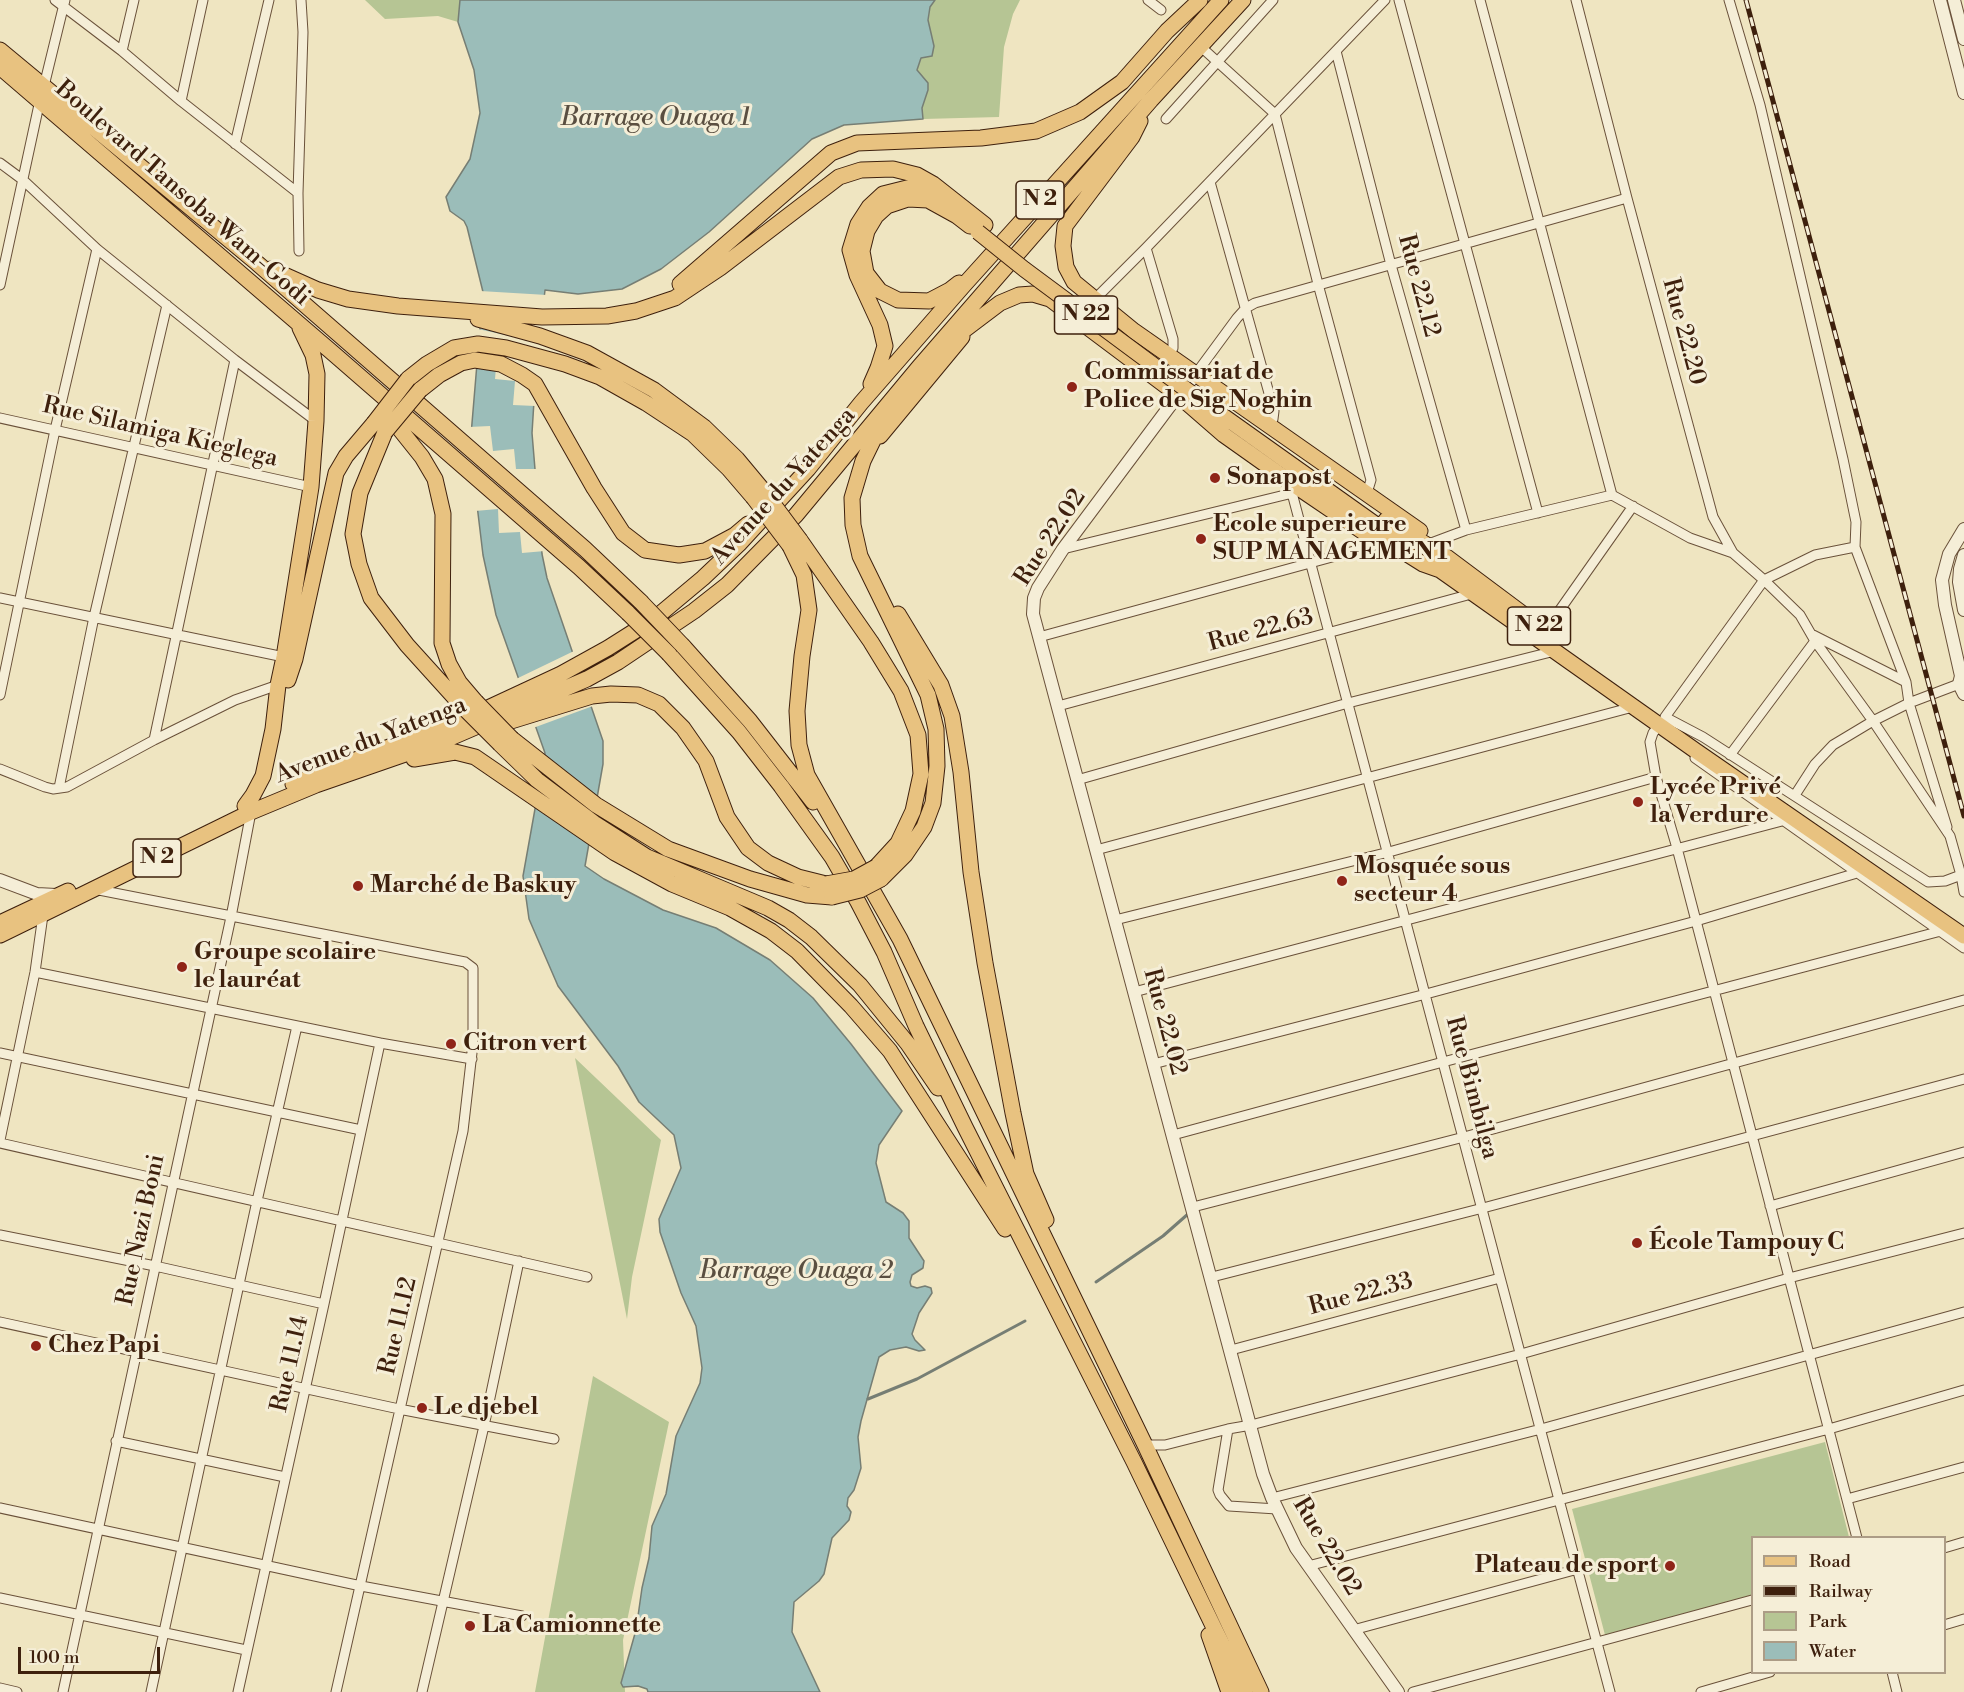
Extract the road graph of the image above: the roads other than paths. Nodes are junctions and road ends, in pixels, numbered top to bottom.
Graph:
1 (55, 0) edge
2 (134, 0) edge
3 (203, 0) edge
4 (269, 0) edge
5 (301, 0) edge
6 (1148, 0) edge
7 (1200, 0) edge
8 (1221, 0) edge
9 (1244, 0) edge
10 (1273, 0) edge
11 (1385, 0) edge
12 (1400, 0) edge
13 (1480, 0) edge
14 (1576, 0) edge
15 (1729, 0) edge
16 (1940, 0) edge
17 (1954, 0) edge
18 (65, 4) edge
19 (1161, 10) dead end
20 (1964, 39) edge
21 (1200, 46) junction
22 (0, 50) edge
23 (122, 51) junction
24 (1335, 51) junction
25 (1218, 62) junction
26 (0, 68) edge
27 (42, 93) junction
28 (1964, 93) edge
29 (181, 100) junction
30 (1151, 100) junction
31 (1275, 114) junction
32 (1166, 119) dead end
33 (236, 144) junction
34 (0, 163) edge
35 (22, 180) junction
36 (1210, 182) junction
37 (298, 193) junction
38 (1627, 198) junction
39 (958, 203) junction
40 (1540, 224) junction
41 (981, 229) junction
42 (1465, 244) junction
43 (97, 249) junction
44 (1146, 249) junction
45 (299, 251) dead end
46 (989, 257) junction
47 (257, 263) junction
48 (1391, 265) junction
49 (1318, 284) junction
50 (0, 285) edge
51 (1095, 299) junction
52 (167, 305) junction
53 (1246, 308) junction
54 (636, 311) junction
55 (481, 316) junction
56 (976, 320) junction
57 (298, 323) junction
58 (1168, 355) junction
59 (235, 360) junction
60 (919, 367) junction
61 (357, 374) junction
62 (1195, 375) junction
63 (1178, 395) junction
64 (861, 403) junction
65 (0, 418) edge
66 (316, 421) junction
67 (1269, 426) junction
68 (379, 427) junction
69 (55, 430) junction
70 (132, 447) junction
71 (863, 461) junction
72 (213, 465) junction
73 (311, 487) junction
74 (1298, 492) junction
75 (758, 493) junction
76 (1367, 493) junction
77 (785, 495) junction
78 (1612, 495) junction
79 (1633, 506) junction
80 (1538, 513) junction
81 (1964, 529) edge
82 (1466, 530) junction
83 (1388, 542) junction
84 (1434, 542) junction
85 (795, 543) junction
86 (1855, 547) junction
87 (1064, 549) junction
88 (1733, 553) junction
89 (1964, 555) edge
90 (860, 556) junction
91 (1312, 563) junction
92 (1444, 564) junction
93 (1764, 580) junction
94 (1475, 594) junction
95 (0, 598) edge
96 (20, 602) junction
97 (1964, 610) edge
98 (94, 617) junction
99 (1545, 631) junction
100 (1330, 632) junction
101 (176, 634) junction
102 (1039, 637) junction
103 (1814, 638) junction
104 (1556, 651) junction
105 (284, 657) junction
106 (1906, 682) junction
107 (1962, 682) edge
108 (278, 685) junction
109 (0, 695) edge
110 (1348, 703) junction
111 (1909, 703) junction
112 (525, 704) junction
113 (470, 705) junction
114 (1058, 706) junction
115 (1633, 706) junction
116 (1662, 721) junction
117 (1872, 721) junction
118 (273, 729) junction
119 (154, 740) junction
120 (506, 741) junction
121 (1730, 755) junction
122 (375, 765) junction
123 (0, 769) edge
124 (1656, 777) junction
125 (1368, 778) junction
126 (1077, 780) junction
127 (59, 789) junction
128 (1795, 795) junction
129 (248, 809) junction
130 (1782, 821) junction
131 (593, 831) junction
132 (1950, 836) junction
133 (846, 845) junction
134 (1677, 848) junction
135 (1096, 850) junction
136 (1389, 852) junction
137 (879, 873) junction
138 (1857, 873) junction
139 (1961, 875) junction
140 (0, 880) edge
141 (94, 889) junction
142 (829, 891) junction
143 (27, 892) junction
144 (1964, 892) edge
145 (58, 895) junction
146 (27, 910) junction
147 (43, 915) junction
148 (231, 917) junction
149 (1115, 920) junction
150 (1407, 921) junction
151 (1696, 921) junction
152 (0, 923) edge
153 (1964, 927) edge
154 (1941, 931) junction
155 (0, 935) edge
156 (1964, 936) edge
157 (1964, 948) edge
158 (35, 972) junction
159 (1714, 991) junction
160 (1134, 992) junction
161 (1426, 994) junction
162 (1964, 1000) edge
163 (211, 1008) junction
164 (297, 1026) junction
165 (380, 1043) junction
166 (0, 1053) edge
167 (18, 1057) junction
168 (472, 1059) junction
169 (1443, 1062) junction
170 (1153, 1064) junction
171 (1734, 1064) junction
172 (1964, 1079) edge
173 (192, 1094) junction
174 (277, 1112) junction
175 (965, 1126) junction
176 (361, 1130) junction
177 (1173, 1135) junction
178 (1752, 1135) junction
179 (1464, 1137) junction
180 (0, 1142) edge
181 (1964, 1152) edge
182 (173, 1182) junction
183 (257, 1201) junction
184 (1770, 1206) junction
185 (1193, 1208) junction
186 (1483, 1208) junction
187 (341, 1220) junction
188 (1964, 1233) edge
189 (0, 1235) edge
190 (438, 1242) junction
191 (519, 1261) junction
192 (155, 1266) junction
193 (587, 1277) dead end
194 (1212, 1277) junction
195 (1500, 1278) junction
196 (1789, 1278) junction
197 (240, 1286) junction
198 (324, 1304) junction
199 (1964, 1312) edge
200 (0, 1322) edge
201 (1231, 1350) junction
202 (136, 1351) junction
203 (1521, 1354) junction
204 (1809, 1354) junction
205 (1105, 1364) junction
206 (1086, 1367) junction
207 (221, 1370) junction
208 (305, 1389) junction
209 (1964, 1390) edge
210 (399, 1409) junction
211 (1251, 1425) junction
212 (484, 1426) junction
213 (1228, 1429) junction
214 (1541, 1429) junction
215 (1829, 1429) junction
216 (554, 1439) dead end
217 (117, 1441) junction
218 (1145, 1445) junction
219 (201, 1459) junction
220 (1964, 1467) edge
221 (285, 1477) junction
222 (1559, 1499) junction
223 (1847, 1499) junction
224 (1274, 1503) junction
225 (0, 1508) edge
226 (98, 1529) junction
227 (1856, 1536) edge
228 (1964, 1542) edge
229 (182, 1547) junction
230 (1946, 1547) edge
231 (1183, 1561) junction
232 (266, 1565) junction
233 (1308, 1566) junction
234 (1578, 1569) junction
235 (361, 1586) junction
236 (0, 1598) edge
237 (442, 1600) junction
238 (1751, 1600) edge
239 (79, 1615) junction
240 (522, 1616) dead end
241 (1964, 1619) edge
242 (1946, 1624) edge
243 (1353, 1630) junction
244 (163, 1633) junction
245 (1597, 1642) junction
246 (246, 1650) junction
247 (1763, 1674) edge
248 (1892, 1674) edge
249 (0, 1688) edge
250 (17, 1692) edge
251 (63, 1692) edge
252 (151, 1692) edge
253 (238, 1692) edge
254 (336, 1692) edge
255 (422, 1692) edge
256 (1229, 1692) edge
257 (1245, 1692) edge
258 (1261, 1692) edge
259 (1398, 1692) edge
260 (1413, 1692) edge
261 (1610, 1692) edge
262 (1701, 1692) edge
263 (1897, 1692) edge

1 - 18 street
2 - 23 street
3 - 29 street
4 - 33 street
5 - 37 street
6 - 19 street
7 - 54 main road
8 - 46 main road, Avenue du Yatenga / N 2
9 - 21 main road, Avenue du Yatenga / N 2
10 - 25 street
11 - 24 street
12 - 42 street
13 - 40 street
14 - 38 street, Rue 22.20
15 - 86 street
16 - 28 street
17 - 20 street
18 - 23 street
18 - 27 street
21 - 25 street
21 - 30 main road, Avenue du Yatenga / N 2
22 - 27 main road, Boulevard Tansoba Wam-Godi
23 - 29 street
24 - 31 street
24 - 48 street, Rue 22.12
25 - 31 street
25 - 32 street
26 - 27 main road, Boulevard Tansoba Wam-Godi
27 - 35 street
27 - 47 main road, Boulevard Tansoba Wam-Godi
27 - 57 main road, Boulevard Tansoba Wam-Godi
29 - 33 street
30 - 51 main road
30 - 60 main road, Avenue du Yatenga / N 2
31 - 36 street
31 - 49 street
33 - 37 street
34 - 35 street
35 - 43 street
35 - 50 street
36 - 44 street
36 - 53 street
37 - 45 street
38 - 40 street
38 - 88 street, Rue 22.20
39 - 41 main road
39 - 54 main road
39 - 64 main road
40 - 42 street
40 - 78 street
41 - 46 main road
41 - 92 main road, N 22, bridge
42 - 48 street
42 - 80 street
43 - 52 street
43 - 69 street
44 - 51 street
44 - 58 street
46 - 64 main road, Avenue du Yatenga / N 2
47 - 55 main road
47 - 133 main road, Boulevard Tansoba Wam-Godi, bridge
48 - 49 street
48 - 82 street, Rue 22.12
49 - 53 street
49 - 76 street
51 - 58 main road
52 - 59 street
52 - 70 street
53 - 62 street
53 - 67 street
54 - 55 main road
55 - 75 main road
56 - 60 main road
56 - 63 main road
56 - 71 main road
57 - 61 main road, Boulevard Tansoba Wam-Godi
57 - 66 main road
58 - 62 main road
59 - 66 street
59 - 72 street
60 - 71 main road
60 - 112 main road, Avenue du Yatenga / N 2
61 - 113 main road
61 - 175 main road, bridge
62 - 63 street, Rue 22.02
62 - 67 main road
63 - 74 main road
63 - 87 street, Rue 22.02
64 - 77 main road, Avenue du Yatenga / N 2
65 - 69 street, Rue Silamiga Kieglega
66 - 73 main road
67 - 76 main road
68 - 75 main road, bridge
68 - 77 main road, bridge
68 - 113 main road
68 - 118 main road
69 - 70 street, Rue Silamiga Kieglega
69 - 96 street
70 - 72 street, Rue Silamiga Kieglega
70 - 98 street
71 - 90 main road
72 - 73 street, Rue Silamiga Kieglega
72 - 101 street
73 - 105 main road
74 - 83 main road
74 - 87 street
74 - 91 street, Rue Bimbilga
75 - 85 main road, bridge
76 - 84 main road
77 - 112 main road, Avenue du Yatenga / N 2
78 - 79 street
78 - 80 street
79 - 88 street
79 - 99 street
80 - 82 street
81 - 107 street
82 - 84 street
83 - 91 street
83 - 92 main road
84 - 92 main road
85 - 133 main road
85 - 137 main road
86 - 93 street
86 - 106 street
87 - 102 street, Rue 22.02
88 - 93 street, Rue 22.20
89 - 97 street
90 - 137 main road
90 - 205 main road
91 - 100 street, Rue Bimbilga
91 - 102 street
92 - 94 main road, N 22
92 - 99 main road, N 22
93 - 103 street, Rue 22.20
93 - 116 street
94 - 100 street, Rue 22.63
94 - 104 main road, N 22
95 - 96 street
96 - 98 street
96 - 109 street
98 - 101 street
98 - 127 street
99 - 116 main road, N 22
100 - 110 street, Rue Bimbilga
100 - 114 street, Rue 22.63
101 - 105 street
101 - 119 street
102 - 114 street, Rue 22.02
103 - 106 street
103 - 117 street, Rue 22.20
103 - 121 street
104 - 110 street
104 - 115 main road, N 22
105 - 108 main road
106 - 111 street
107 - 111 street
108 - 118 main road
108 - 119 street
110 - 125 street, Rue Bimbilga
110 - 126 street
111 - 117 street
111 - 132 street
112 - 122 main road, Avenue du Yatenga / N 2
112 - 129 main road, Avenue du Yatenga / N 2
112 - 142 main road
113 - 120 main road, bridge
114 - 126 street, Rue 22.02
115 - 116 main road, N 22
115 - 125 street
116 - 121 street
116 - 124 street
116 - 130 street
116 - 153 main road, N 22
116 - 156 main road, N 22
117 - 128 street
117 - 132 street, Rue 22.20
118 - 129 main road
119 - 127 street
120 - 131 main road
120 - 142 main road
121 - 128 street
122 - 129 main road, Avenue du Yatenga / N 2
122 - 131 main road
123 - 127 street
124 - 134 street
124 - 136 street
125 - 135 street
125 - 136 street, Rue Bimbilga
126 - 135 street, Rue 22.02
128 - 139 street
129 - 141 main road, Avenue du Yatenga / N 2
129 - 145 main road, Avenue du Yatenga / N 2
129 - 148 street, Rue Nazi Boni
130 - 134 street
130 - 138 street
131 - 175 main road
131 - 206 main road
132 - 139 street
133 - 205 main road
134 - 150 street
134 - 151 street
135 - 149 street, Rue 22.02
136 - 149 street
136 - 150 street, Rue Bimbilga
137 - 142 main road, bridge
138 - 151 street
138 - 154 street
139 - 144 street
140 - 143 street
141 - 147 main road, Avenue du Yatenga / N 2
141 - 148 street
143 - 145 street
143 - 146 street
145 - 146 main road, Avenue du Yatenga / N 2
146 - 152 main road, Avenue du Yatenga / N 2
147 - 155 main road, Avenue du Yatenga / N 2
147 - 158 street
148 - 163 street, Rue Nazi Boni
148 - 168 street, Rue 11.12
149 - 160 street, Rue 22.02
150 - 160 street
150 - 161 street, Rue Bimbilga
151 - 159 street
151 - 161 street
154 - 157 street
154 - 159 street
158 - 163 street
158 - 167 street
159 - 169 street
159 - 171 street
160 - 170 street, Rue 22.02
161 - 169 street, Rue Bimbilga
161 - 170 street
162 - 171 street
163 - 164 street
163 - 173 street, Rue Nazi Boni
164 - 165 street
164 - 174 street
165 - 168 street
165 - 176 street, Rue 11.14
166 - 167 street
167 - 173 street
167 - 180 street
168 - 190 street, Rue 11.12
169 - 177 street
169 - 179 street, Rue Bimbilga
170 - 177 street, Rue 22.02
171 - 178 street
171 - 179 street
172 - 178 street
173 - 174 street
173 - 182 street, Rue Nazi Boni
174 - 176 street
174 - 183 street
175 - 206 main road
176 - 187 street, Rue 11.14
177 - 185 street, Rue 22.02
178 - 184 street
178 - 186 street
179 - 185 street
179 - 186 street, Rue Bimbilga
180 - 182 street
181 - 184 street
182 - 183 street
182 - 192 street, Rue Nazi Boni
183 - 187 street
183 - 197 street
184 - 196 street
185 - 194 street, Rue 22.02
186 - 194 street
186 - 195 street, Rue Bimbilga
187 - 190 street
187 - 198 street, Rue 11.14
188 - 196 street
189 - 192 street
190 - 191 street
190 - 210 street, Rue 11.12
191 - 193 street
191 - 212 street
192 - 197 street
192 - 202 street, Rue Nazi Boni
194 - 201 street, Rue 22.02
195 - 201 street, Rue 22.33
195 - 203 street, Rue Bimbilga
196 - 203 street
196 - 204 street
197 - 198 street
197 - 207 street
198 - 208 street, Rue 11.14
199 - 204 street
200 - 202 street
201 - 211 street, Rue 22.02
202 - 207 street
202 - 217 street, Rue Nazi Boni
203 - 211 street
203 - 214 street, Rue Bimbilga
204 - 214 street
204 - 215 street
205 - 218 main road
206 - 231 main road
207 - 208 street
207 - 219 street
208 - 210 street
208 - 221 street, Rue 11.14
209 - 215 street
210 - 212 street
210 - 235 street, Rue 11.12
211 - 213 street
211 - 224 street, Rue 22.02
212 - 216 street
212 - 237 street
213 - 218 street
213 - 224 street
214 - 222 street, Rue Bimbilga
214 - 224 street
215 - 222 street
215 - 223 street
217 - 219 street
217 - 226 street, Rue Nazi Boni
218 - 258 main road
219 - 221 street
219 - 229 street
220 - 223 street
221 - 232 street, Rue 11.14
222 - 233 street
222 - 234 street, Rue Bimbilga
223 - 227 street
224 - 233 street, Rue 22.02
225 - 226 street
226 - 229 street
226 - 239 street, Rue Nazi Boni
228 - 230 street
229 - 232 street
229 - 244 street
231 - 256 main road
231 - 257 main road
232 - 235 street
232 - 246 street, Rue 11.14
233 - 243 street, Rue 22.02
234 - 243 street
234 - 245 street, Rue Bimbilga
235 - 237 street
235 - 254 street, Rue 11.12
236 - 239 street
237 - 240 street
237 - 255 street
238 - 245 street
239 - 244 street
239 - 251 street, Rue Nazi Boni
241 - 242 street
243 - 259 street, Rue 22.02
244 - 246 street
244 - 252 street
245 - 260 street
245 - 261 street, Rue Bimbilga
246 - 253 street, Rue 11.14
247 - 262 street
248 - 263 street
249 - 250 street

